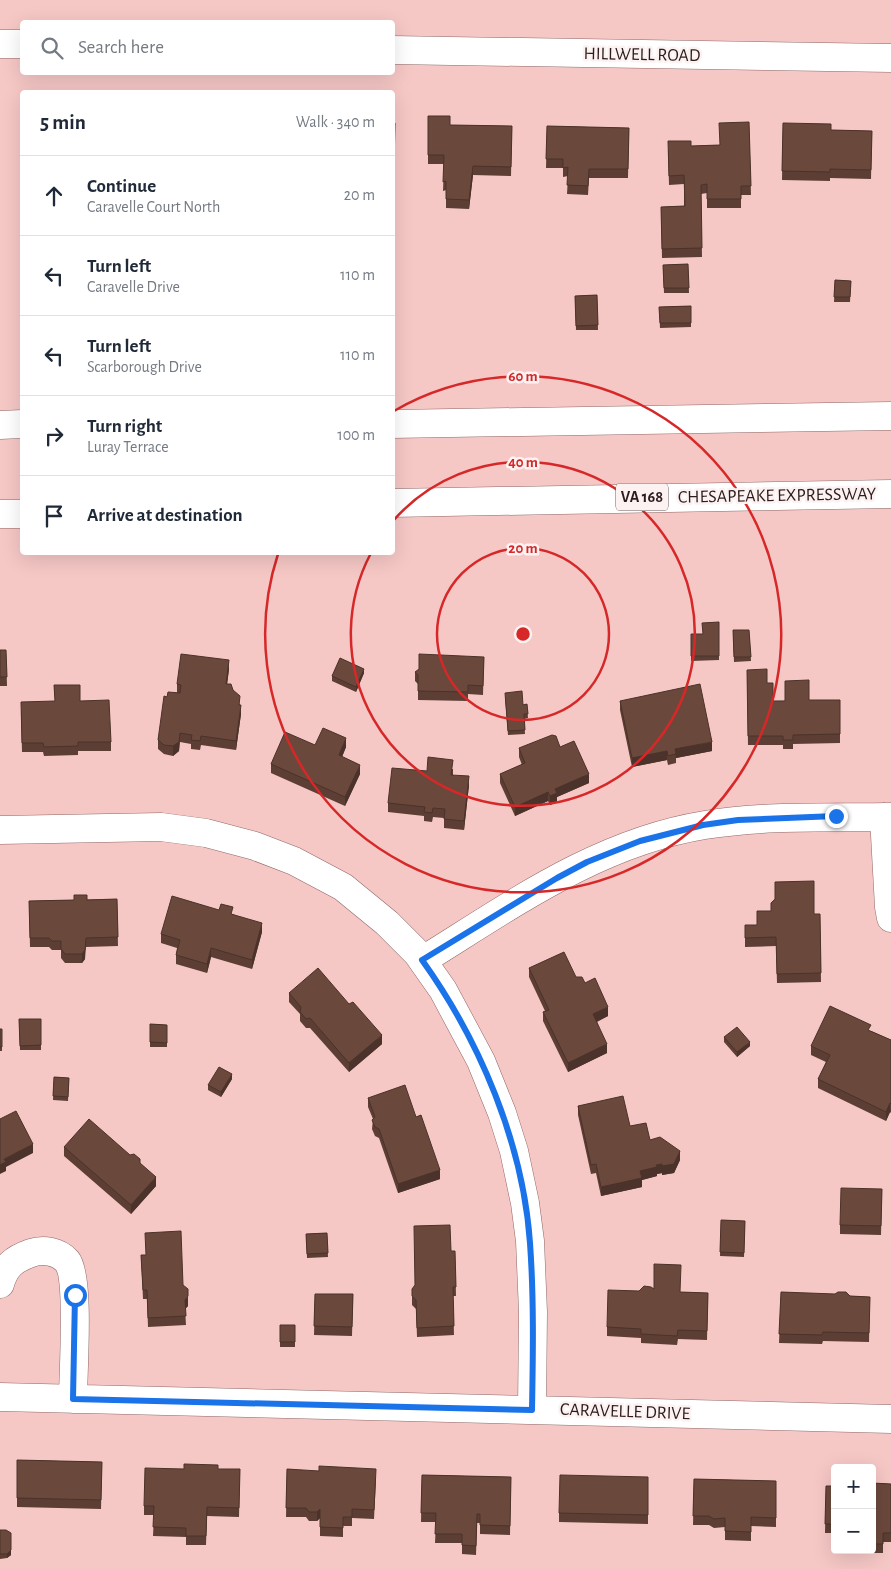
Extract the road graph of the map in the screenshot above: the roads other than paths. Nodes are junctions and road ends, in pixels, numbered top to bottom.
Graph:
1 (0, 44) edge
2 (20, 44) edge
3 (395, 50) edge
4 (891, 58) edge
5 (891, 416) edge
6 (20, 424) edge
7 (395, 424) edge
8 (0, 425) edge
9 (891, 494) edge
10 (395, 502) edge
11 (0, 514) edge
12 (20, 514) edge
13 (887, 817) edge
14 (0, 830) edge
15 (891, 918) edge
16 (422, 960) junction
17 (0, 1284) edge
18 (0, 1397) edge
19 (73, 1399) junction
20 (532, 1410) junction
21 (891, 1419) edge

1 - 2 main road
3 - 4 main road, HILLWELL ROAD
5 - 7 main road
6 - 8 main road
9 - 10 main road, CHESAPEAKE EXPRESSWAY / VA 168
11 - 12 main road
13 - 15 main road
13 - 16 main road
14 - 16 main road
16 - 20 main road
17 - 19 main road
18 - 19 main road, CARAVELLE DRIVE
19 - 20 main road, CARAVELLE DRIVE
20 - 21 main road, CARAVELLE DRIVE

